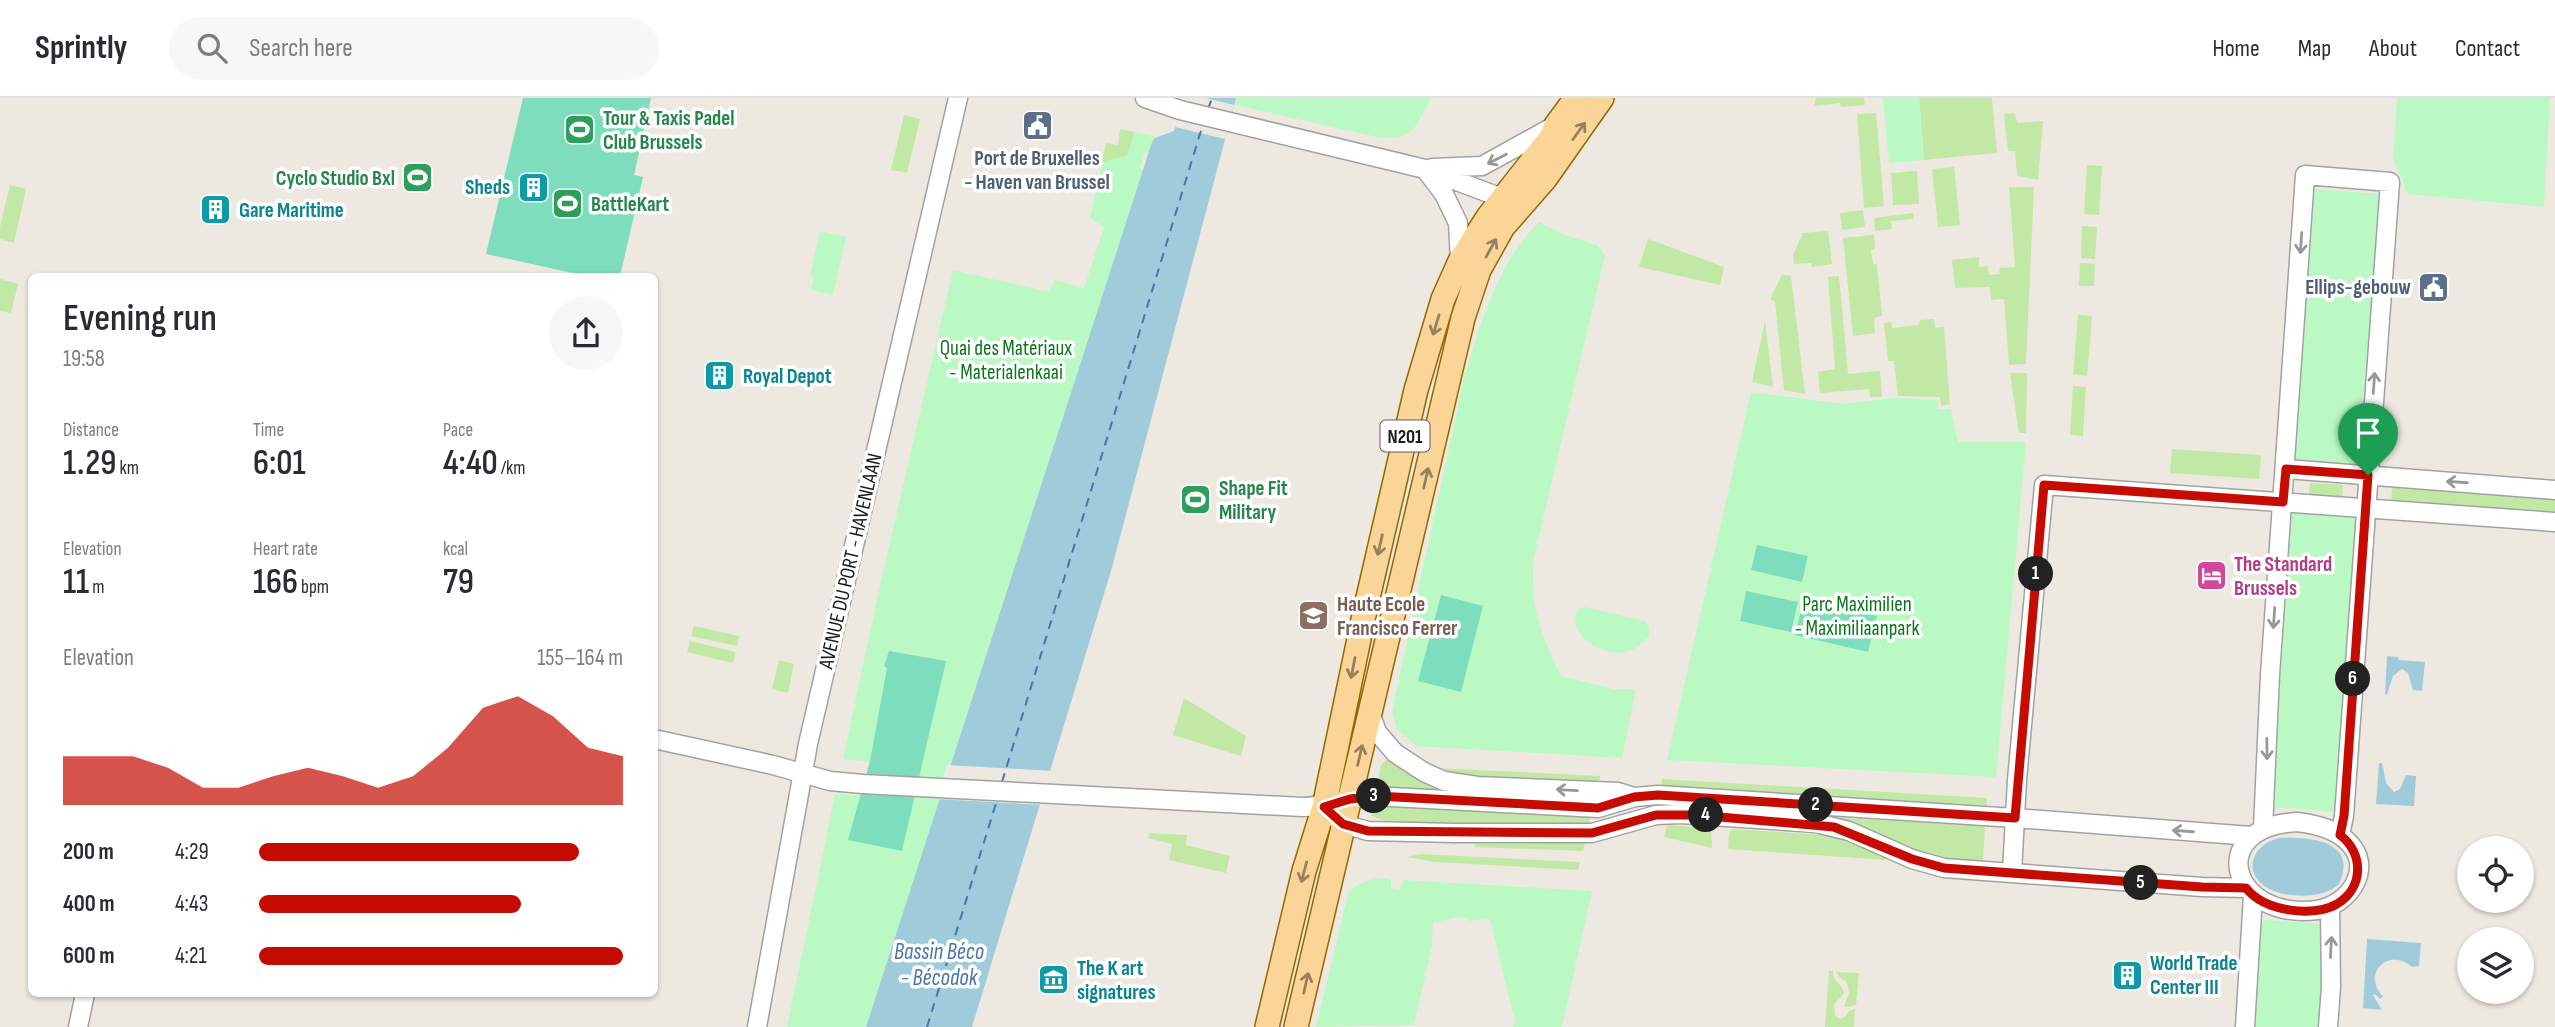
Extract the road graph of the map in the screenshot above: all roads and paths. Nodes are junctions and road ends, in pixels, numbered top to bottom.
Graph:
1 (958, 98) edge
2 (1145, 98) edge
3 (1576, 98) edge
4 (1602, 98) edge
5 (1556, 125) junction
6 (1425, 169) junction
7 (1502, 198) junction
8 (1525, 202) junction
9 (1460, 261) junction
10 (2286, 469) junction
11 (2368, 475) junction
12 (2555, 489) edge
13 (2283, 502) junction
14 (2366, 509) junction
15 (2555, 522) edge
16 (1370, 712) junction
17 (658, 739) edge
18 (803, 773) junction
19 (1634, 797) junction
20 (1350, 799) junction
21 (1324, 807) junction
22 (2015, 818) junction
23 (1343, 824) junction
24 (2257, 832) junction
25 (2340, 835) junction
26 (2012, 873) junction
27 (2250, 892) junction
28 (2330, 907) junction
29 (84, 997) edge
30 (78, 1027) edge
31 (757, 1027) edge
32 (1267, 1027) edge
33 (1296, 1027) edge
34 (2245, 1027) edge
35 (2328, 1027) edge

1 - 18 street, AVENUE DU PORT - HAVENLAAN
2 - 6 street
3 - 5 main road, N201
8 -> 4 main road, N201
5 -> 6 street
5 - 7 main road, N201
6 - 7 street
6 - 9 street
7 - 8 street
7 - 9 main road, N201
16 -> 8 main road, N201
9 -> 21 main road, N201
10 - 11 street
11 -> 10 street
10 - 13 street
12 -> 11 street
11 - 14 street
13 - 14 street
13 - 22 street
13 -> 24 street
14 - 15 street
14 - 25 street
19 -> 16 street
20 -> 16 main road, N201
17 - 18 street
18 - 21 street
18 - 31 street, AVENUE DU PORT - HAVENLAAN
19 - 20 street
19 - 22 street
20 - 21 street
20 - 23 main road, N201
21 - 23 street
21 -> 32 main road, N201
24 -> 22 street
22 - 26 street
23 - 26 street
33 -> 23 main road, N201
24 - 25 street
24 - 27 street
25 - 28 street
26 - 27 street
27 - 28 street
27 - 34 street
35 -> 28 street
29 - 30 street

